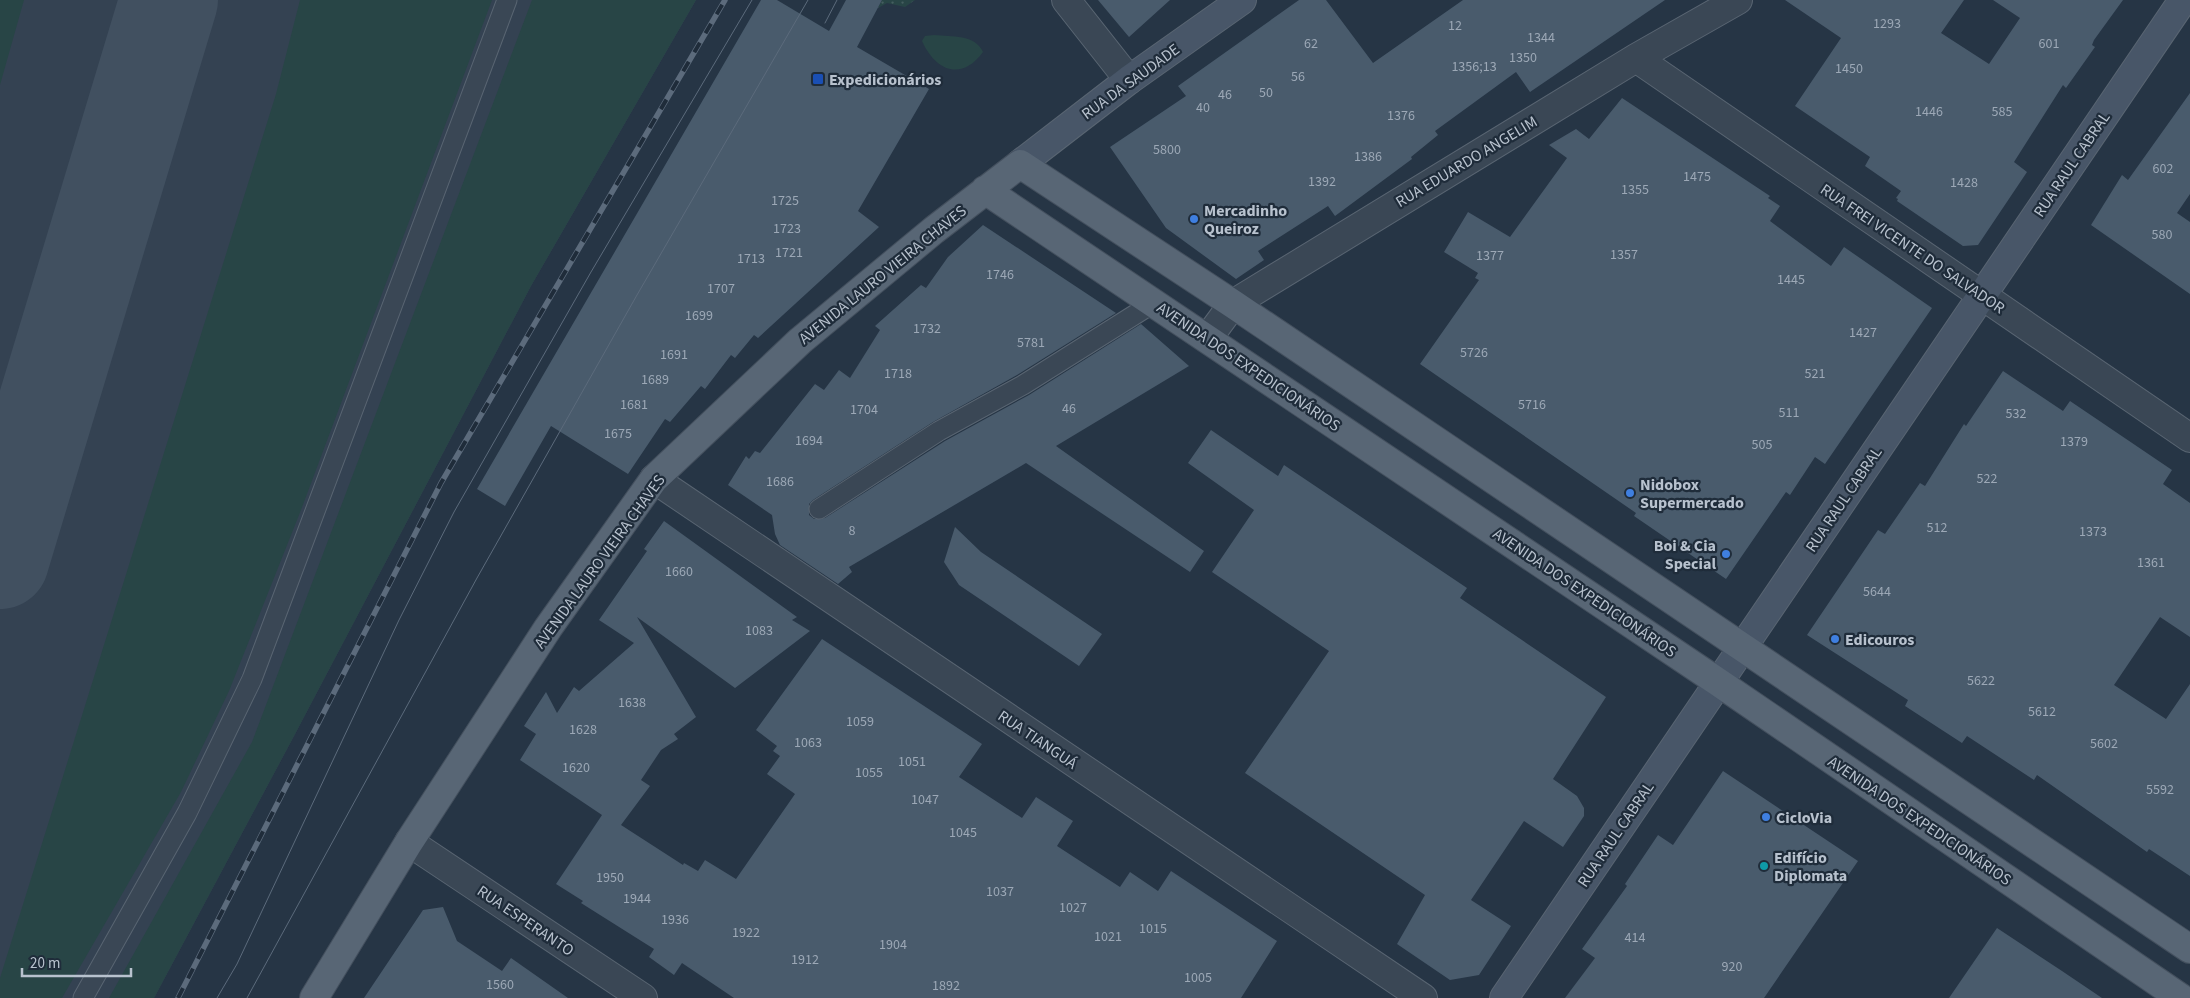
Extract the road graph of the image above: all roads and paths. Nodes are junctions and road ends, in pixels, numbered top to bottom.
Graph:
1 (507, 0) edge
2 (1066, 0) edge
3 (1242, 0) edge
4 (1738, 0) edge
5 (2183, 0) edge
6 (1636, 58) junction
7 (1129, 80) junction
8 (1020, 164) junction
9 (985, 190) junction
10 (1981, 296) junction
11 (1155, 302) junction
12 (1233, 304) junction
13 (1208, 338) junction
14 (2190, 438) edge
15 (654, 479) junction
16 (819, 508) dead end
17 (1742, 647) junction
18 (1718, 682) junction
19 (409, 842) junction
20 (2190, 950) edge
21 (83, 998) edge
22 (314, 998) edge
23 (643, 998) edge
24 (1423, 998) edge
25 (1504, 998) edge
26 (2182, 998) edge

1 - 21 lane
2 - 7 street
3 - 7 main road, RUA DA SAUDADE
4 - 6 street, RUA EDUARDO ANGELIM
5 - 10 main road, RUA RAUL CABRAL
6 - 10 street, RUA FREI VICENTE DO SALVADOR
6 - 12 street, RUA EDUARDO ANGELIM
7 - 8 main road, RUA DA SAUDADE
8 - 9 main road, AVENIDA LAURO VIEIRA CHAVES
8 - 12 main road
9 - 11 main road, AVENIDA DOS EXPEDICIONÁRIOS
9 - 15 main road, AVENIDA LAURO VIEIRA CHAVES
10 - 14 street, RUA FREI VICENTE DO SALVADOR
10 - 17 main road, RUA RAUL CABRAL
11 - 13 main road, AVENIDA DOS EXPEDICIONÁRIOS
11 - 16 lane
12 - 13 street, RUA EDUARDO ANGELIM
12 - 17 main road
13 - 18 main road, AVENIDA DOS EXPEDICIONÁRIOS
15 - 19 main road, AVENIDA LAURO VIEIRA CHAVES
15 - 24 street, RUA TIANGUÁ
17 - 18 main road, RUA RAUL CABRAL
17 - 20 main road
18 - 25 main road, RUA RAUL CABRAL
18 - 26 main road, AVENIDA DOS EXPEDICIONÁRIOS
19 - 22 main road, AVENIDA LAURO VIEIRA CHAVES
19 - 23 street, RUA ESPERANTO

